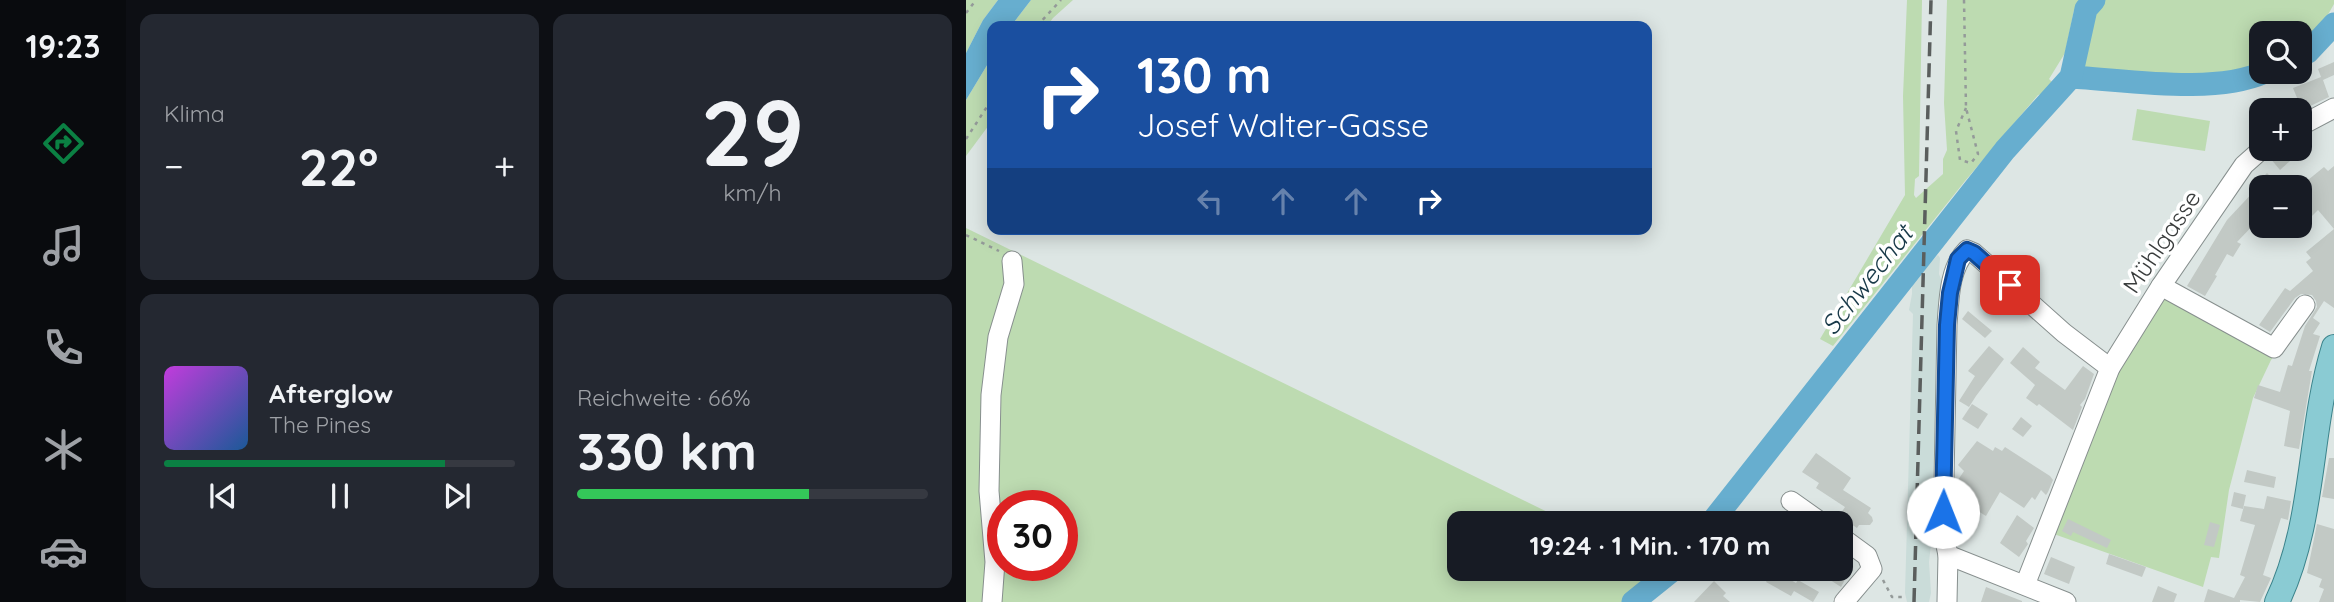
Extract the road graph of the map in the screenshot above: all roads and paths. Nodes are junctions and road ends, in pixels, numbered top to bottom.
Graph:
1 (976, 0) edge
2 (1061, 0) edge
3 (1964, 0) edge
4 (966, 13) edge
5 (1042, 21) edge
6 (987, 107) edge
7 (1966, 108) junction
8 (2334, 108) edge
9 (2312, 120) edge
10 (966, 139) edge
11 (2249, 161) edge
12 (966, 235) edge
13 (1013, 261) joint
14 (2161, 286) junction
15 (2305, 305) dead end
16 (2334, 347) edge
17 (2110, 368) junction
18 (1791, 500) dead end
19 (1806, 511) edge
20 (1853, 546) edge
21 (1948, 555) junction
22 (1872, 569) junction
23 (2025, 585) junction
24 (1904, 597) dead end
25 (992, 602) edge
26 (1844, 602) edge
27 (1947, 602) edge
28 (2067, 602) edge
29 (2277, 602) edge

1 - 4 path
2 - 5 path
3 - 7 path
6 - 10 path
7 - 7 path
8 - 9 street
11 - 14 street, Mühlgasse
12 - 13 path
13 - 25 street
14 - 15 street
14 - 17 street, Mühlgasse
16 - 29 main road
17 - 21 street
17 - 23 street, Mühlgasse
18 - 19 street
20 - 22 street
21 - 23 street
21 - 27 street
22 - 24 path
22 - 26 street
23 - 28 street

